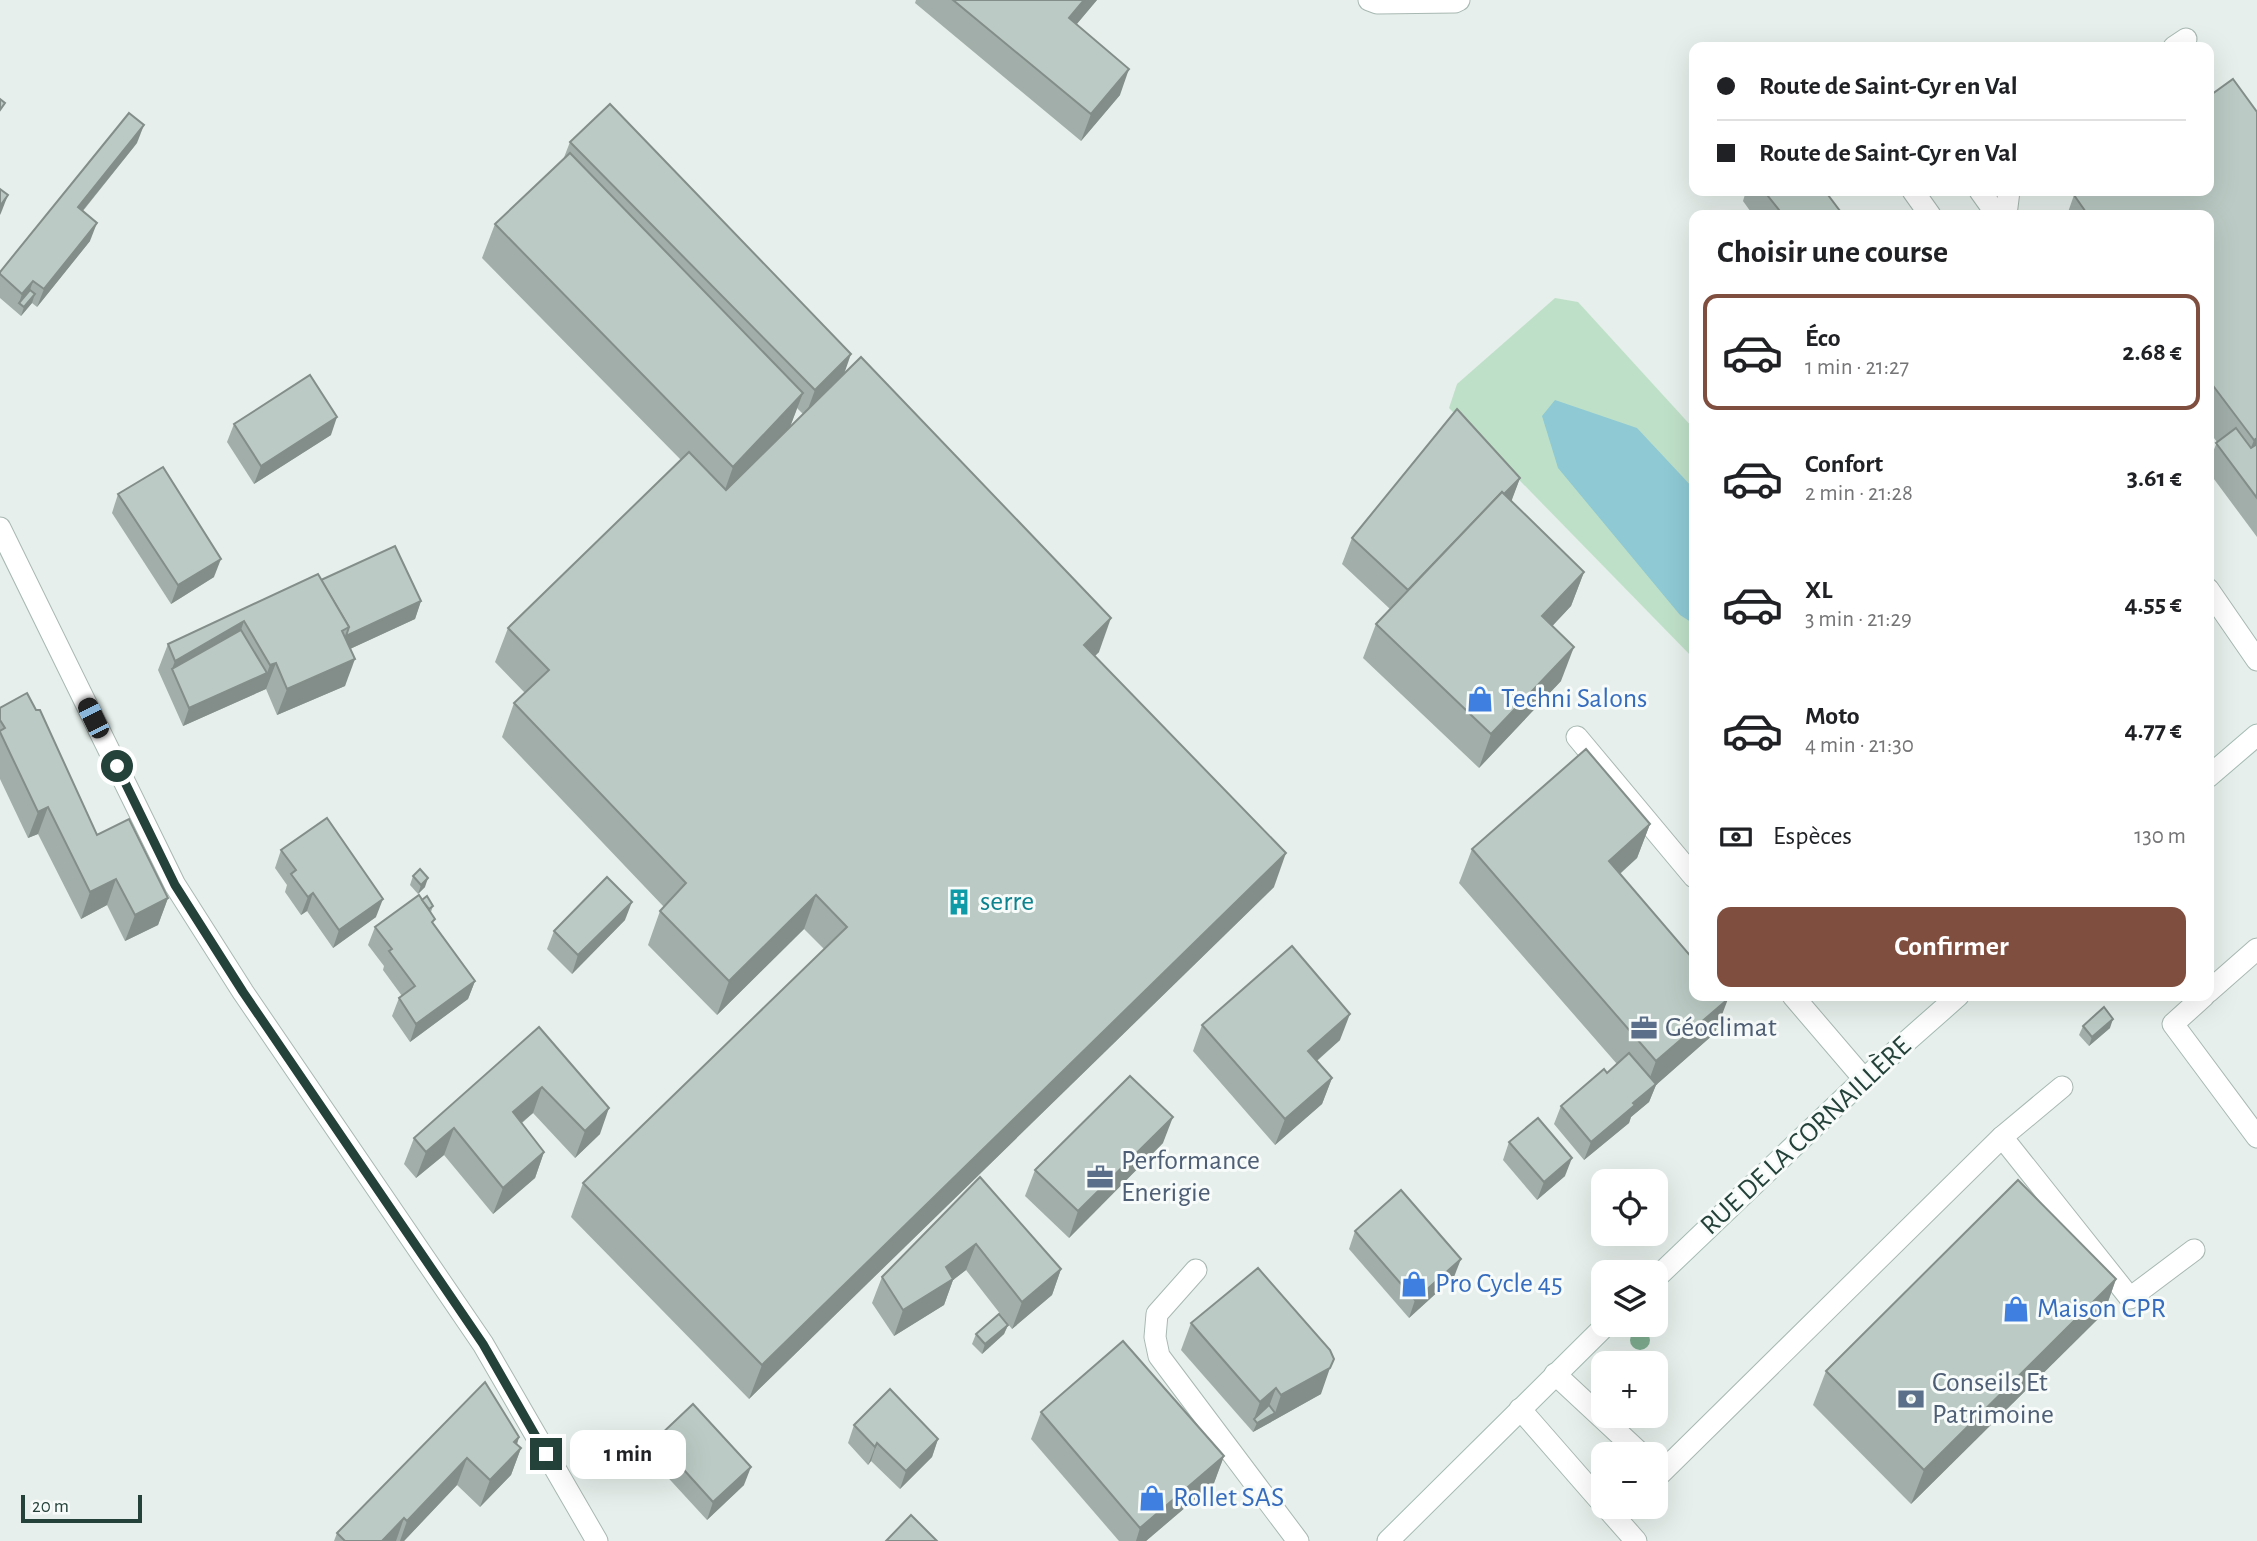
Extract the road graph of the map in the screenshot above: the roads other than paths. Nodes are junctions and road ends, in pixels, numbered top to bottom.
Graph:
1 (1369, 0) edge
2 (1459, 0) edge
3 (0, 528) edge
4 (2214, 598) edge
5 (2257, 660) edge
6 (2257, 735) edge
7 (1577, 737) dead end
8 (2214, 772) edge
9 (1689, 871) edge
10 (2257, 949) edge
11 (2214, 987) edge
12 (1797, 1001) edge
13 (1948, 1001) edge
14 (2198, 1001) edge
15 (1864, 1079) junction
16 (2062, 1087) dead end
17 (2257, 1137) edge
18 (2002, 1138) junction
19 (2194, 1250) dead end
20 (1668, 1267) edge
21 (1196, 1270) dead end
22 (1594, 1337) edge
23 (1555, 1374) junction
24 (1520, 1409) junction
25 (1628, 1442) edge
26 (1668, 1466) edge
27 (1591, 1490) edge
28 (1616, 1519) edge
29 (597, 1541) edge
30 (1298, 1541) edge
31 (1388, 1541) edge
32 (1636, 1541) edge

1 - 2 street
3 - 29 street
4 - 5 street
6 - 8 street
7 - 9 street
10 - 11 street
12 - 15 street
13 - 15 street, RUE DE LA CORNAILLÈRE
14 - 17 street
15 - 20 street, RUE DE LA CORNAILLÈRE
16 - 18 street
18 - 19 street
18 - 26 street
21 - 30 street
22 - 23 street
23 - 24 street
23 - 25 street
24 - 27 street
24 - 31 street
28 - 32 street

